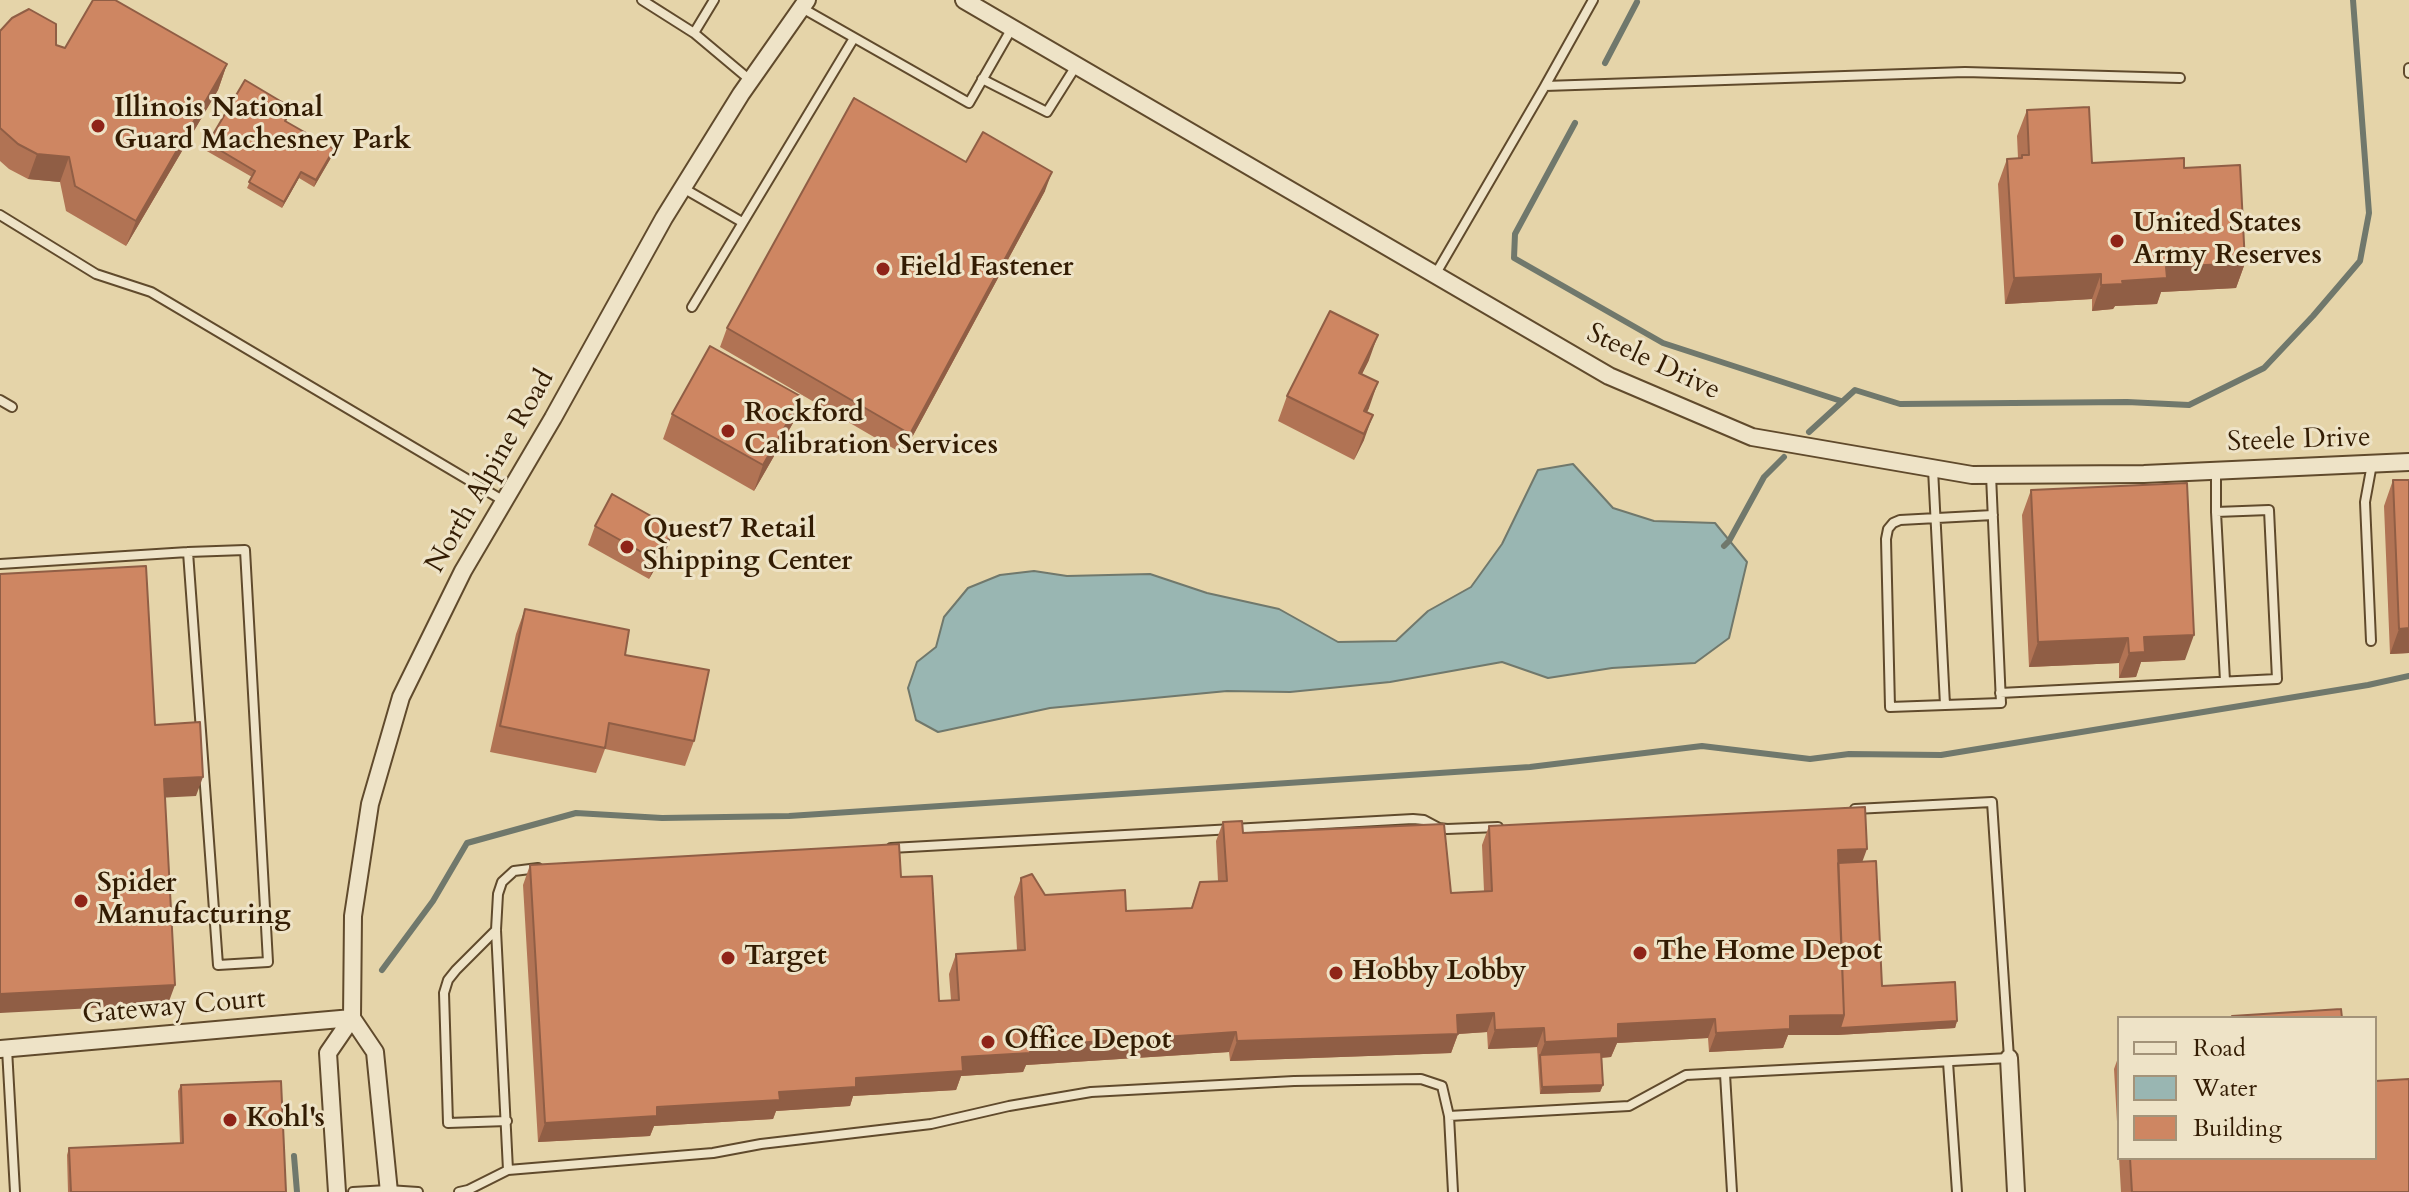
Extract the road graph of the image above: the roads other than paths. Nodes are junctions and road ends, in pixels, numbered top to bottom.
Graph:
1 (642, 0) edge
2 (714, 0) edge
3 (964, 0) edge
4 (1593, 0) edge
5 (804, 4) edge
6 (1012, 28) junction
7 (694, 33) junction
8 (854, 38) junction
9 (1077, 66) junction
10 (2180, 78) dead end
11 (982, 79) junction
12 (750, 80) junction
13 (1545, 86) junction
14 (683, 188) junction
15 (0, 215) edge
16 (742, 222) junction
17 (1435, 275) junction
18 (692, 307) dead end
19 (0, 400) edge
20 (12, 407) dead end
21 (2409, 462) edge
22 (2372, 464) junction
23 (1933, 468) junction
24 (2216, 471) junction
25 (1991, 475) junction
26 (504, 501) junction
27 (2216, 512) junction
28 (1993, 515) junction
29 (1936, 519) junction
30 (188, 552) junction
31 (0, 564) edge
32 (2371, 641) dead end
33 (2225, 681) junction
34 (2000, 693) junction
35 (1945, 705) junction
36 (1850, 809) edge
37 (1503, 827) edge
38 (876, 849) edge
39 (543, 868) edge
40 (496, 930) junction
41 (352, 1018) junction
42 (3, 1049) edge
43 (2009, 1058) junction
44 (1948, 1062) junction
45 (1725, 1074) junction
46 (11, 1116) junction
47 (1449, 1116) junction
48 (0, 1117) edge
49 (507, 1121) junction
50 (508, 1170) junction
51 (388, 1191) edge
52 (15, 1192) edge
53 (337, 1192) edge
54 (353, 1192) edge
55 (418, 1192) edge
56 (459, 1192) edge
57 (1453, 1192) edge
58 (1732, 1192) edge
59 (1957, 1192) edge
60 (2016, 1192) edge

1 - 7 lane
2 - 7 lane
3 - 6 street, Steele Drive
4 - 13 lane
5 - 8 lane
5 - 12 street, North Alpine Road
6 - 9 street, Steele Drive
6 - 11 lane
7 - 12 lane
8 - 11 lane
8 - 16 lane
9 - 11 lane
9 - 17 street, Steele Drive
10 - 13 lane
12 - 14 street, North Alpine Road
13 - 17 lane
14 - 16 lane
14 - 26 street, North Alpine Road
15 - 26 lane
16 - 18 lane
17 - 23 street, Steele Drive
19 - 20 lane
21 - 22 street, Steele Drive
22 - 24 street, Steele Drive
22 - 32 lane
23 - 25 street, Steele Drive
23 - 29 lane
24 - 25 street, Steele Drive
24 - 27 lane
25 - 28 lane
26 - 41 street, North Alpine Road
27 - 33 lane
27 - 33 lane
28 - 29 lane
28 - 34 lane
29 - 35 lane
29 - 35 lane
30 - 30 lane
30 - 31 lane
33 - 34 lane
34 - 35 lane
36 - 43 lane
37 - 38 lane
39 - 40 lane
40 - 49 lane
40 - 49 lane
41 - 42 street, Gateway Court
41 - 51 street
41 - 53 street
42 - 46 lane
43 - 44 lane
43 - 60 street
44 - 45 lane
44 - 59 lane
45 - 47 lane
45 - 58 lane
46 - 48 lane
46 - 52 lane
47 - 50 lane
47 - 57 lane
49 - 50 lane
50 - 56 lane
51 - 54 lane
51 - 55 lane

